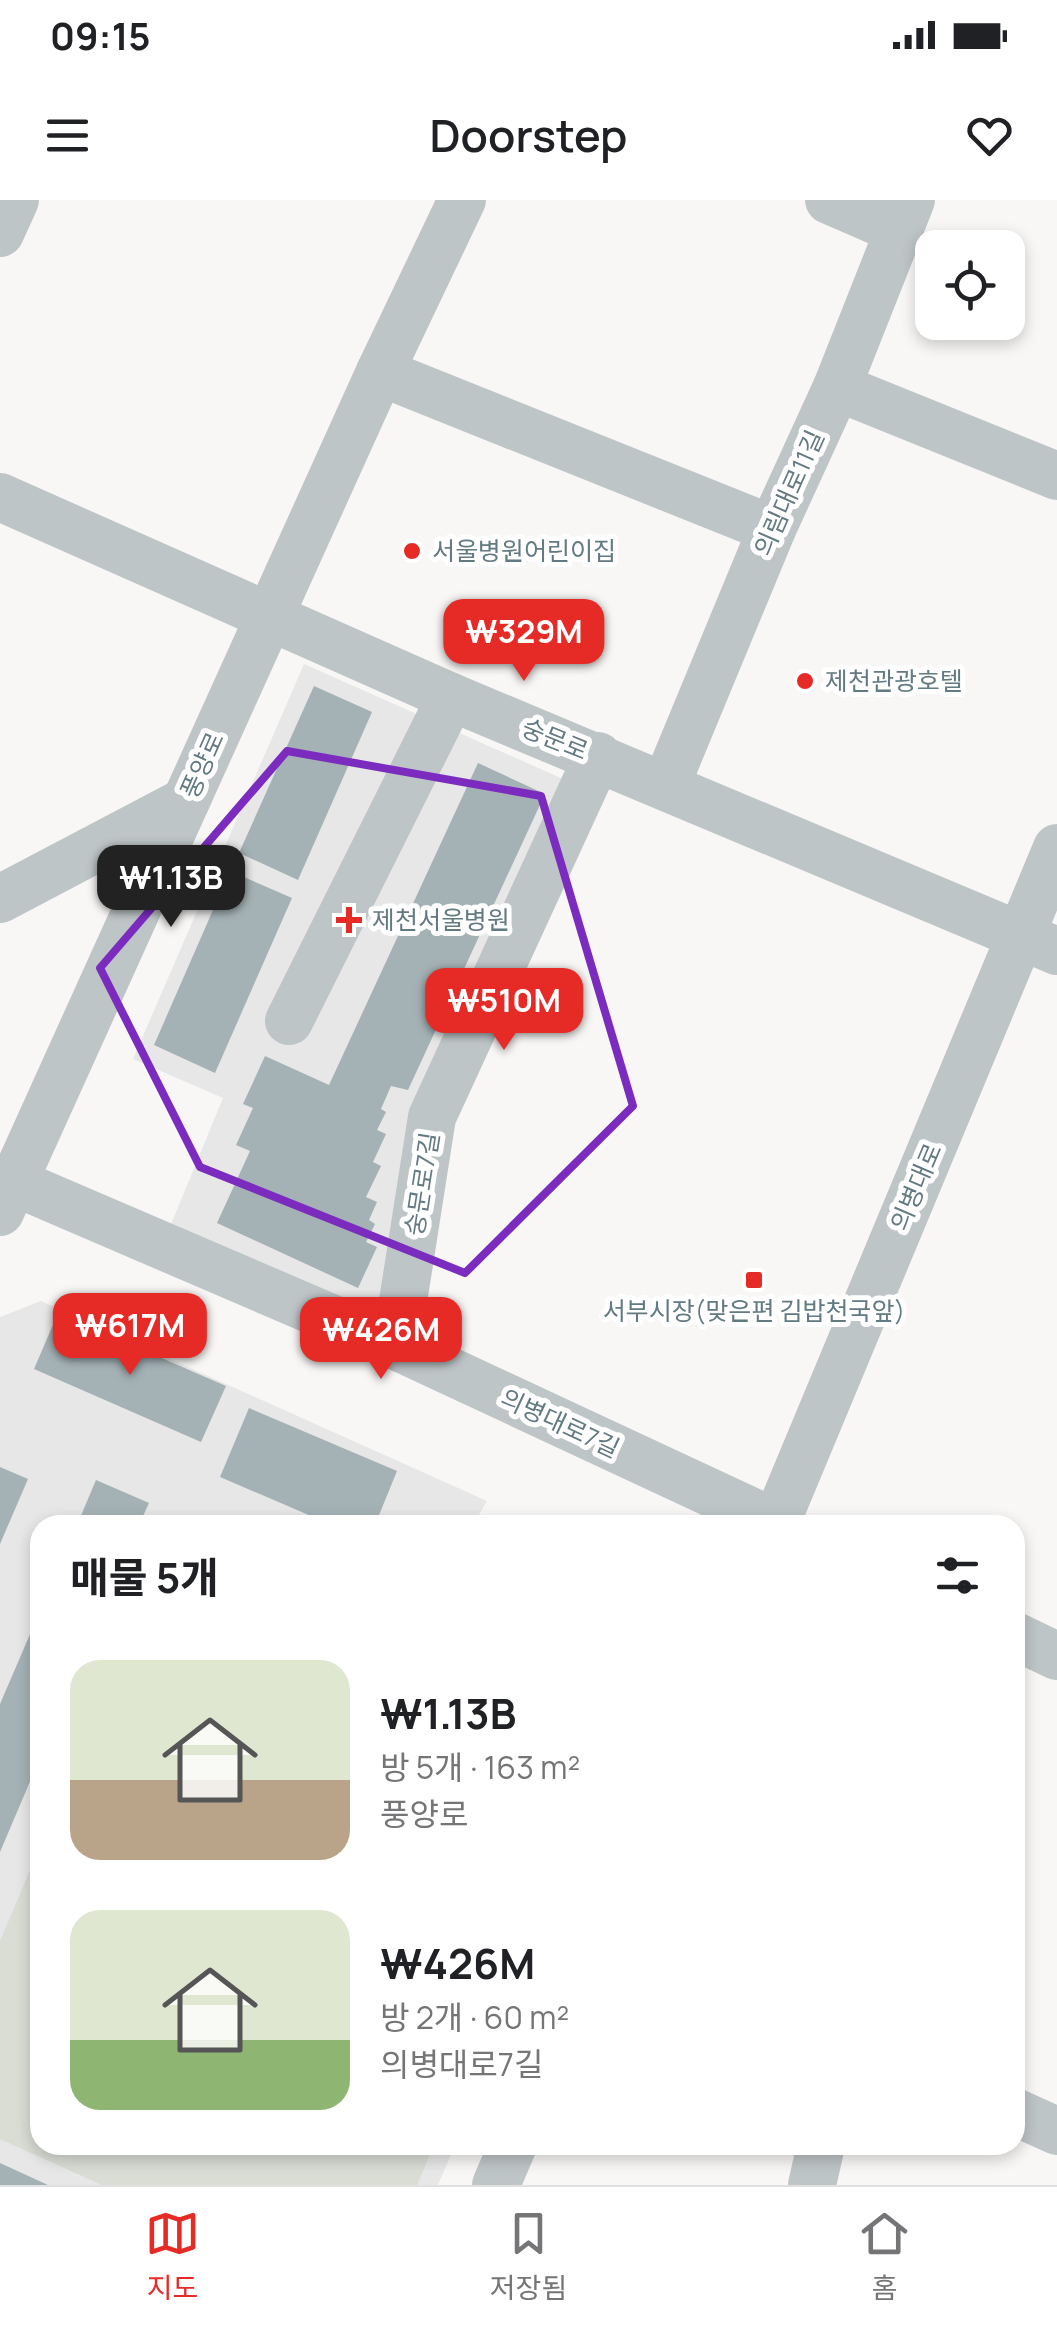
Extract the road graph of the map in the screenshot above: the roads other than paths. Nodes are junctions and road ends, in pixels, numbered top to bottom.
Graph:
1 (14, 200) edge
2 (462, 200) edge
3 (829, 200) edge
4 (905, 215) edge
5 (0, 233) edge
6 (380, 372) junction
7 (837, 387) junction
8 (1057, 476) edge
9 (0, 497) edge
10 (772, 529) junction
11 (270, 615) junction
12 (451, 697) junction
13 (598, 756) junction
14 (666, 784) junction
15 (186, 801) junction
16 (1057, 848) edge
17 (0, 900) edge
18 (1039, 943) edge
19 (290, 1020) dead end
20 (7, 1197) edge
21 (396, 1346) junction
22 (757, 1515) edge
23 (780, 1515) edge
24 (1025, 1641) edge
25 (1057, 1656) edge
26 (1025, 2117) edge
27 (1057, 2132) edge
28 (509, 2155) edge
29 (818, 2155) edge
30 (496, 2185) edge
31 (812, 2185) edge

1 - 5 street
2 - 6 street, 풍양로
3 - 4 street
4 - 7 street, 의림대로11길
6 - 10 street
6 - 11 street, 풍양로
7 - 8 street
7 - 10 street, 의림대로11길
9 - 11 street, 숭문로
10 - 14 street, 의림대로11길
11 - 12 street, 숭문로
11 - 15 street, 풍양로
12 - 13 street, 숭문로
12 - 19 street
13 - 14 street, 숭문로
13 - 21 street, 숭문로7길
14 - 18 street, 숭문로
15 - 17 street
15 - 20 street, 풍양로
16 - 18 street, 의병대로
18 - 23 street, 의병대로
20 - 21 street, 의병대로7길
21 - 22 street, 의병대로7길
24 - 25 street
26 - 27 street
28 - 30 street
29 - 31 street

